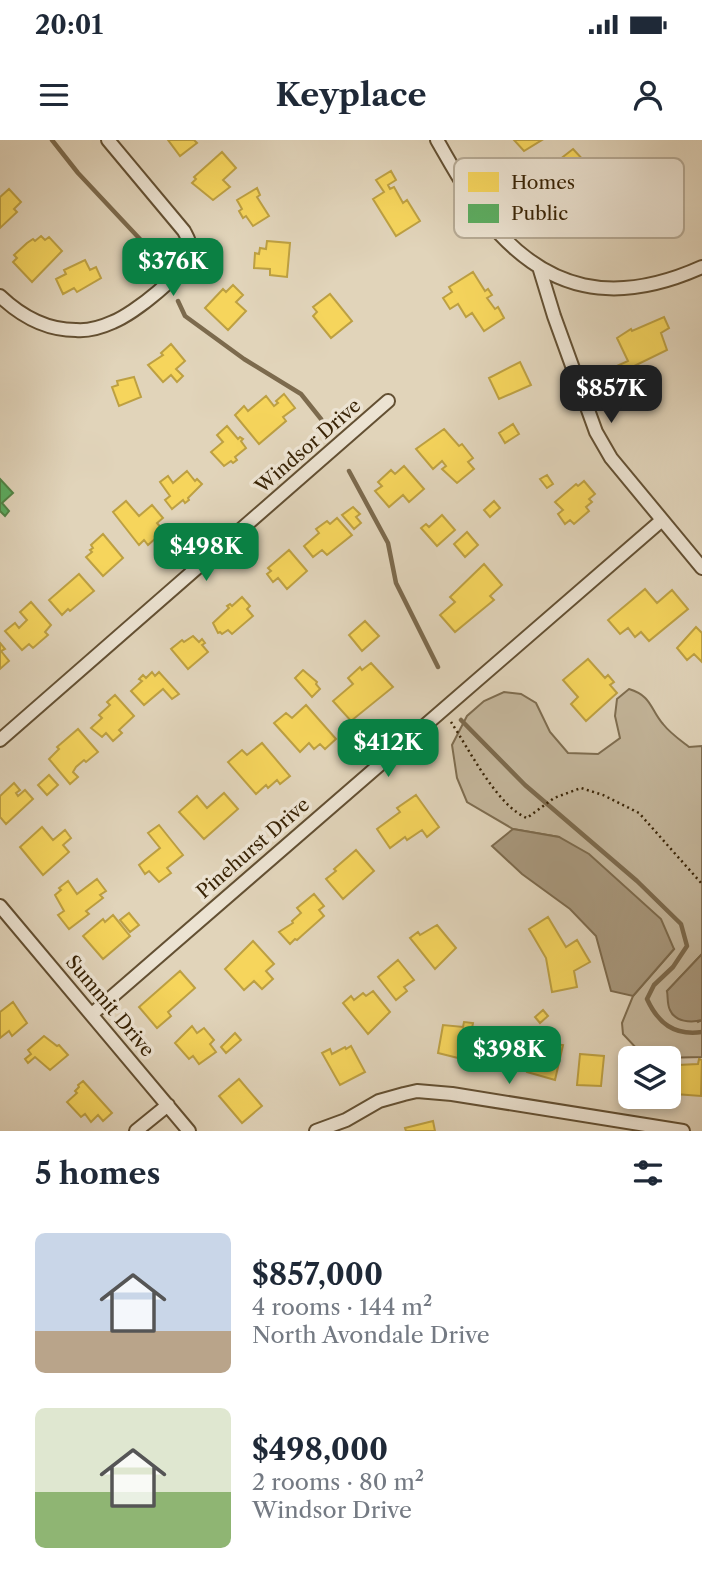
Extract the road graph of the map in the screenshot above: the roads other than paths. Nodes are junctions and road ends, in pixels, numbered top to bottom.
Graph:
1 (108, 140) edge
2 (437, 140) edge
3 (454, 167) edge
4 (505, 238) edge
5 (702, 267) edge
6 (540, 270) junction
7 (0, 296) edge
8 (388, 401) dead end
9 (662, 520) junction
10 (702, 568) edge
11 (0, 740) edge
12 (0, 906) edge
13 (92, 1014) junction
14 (168, 1105) junction
15 (343, 1126) edge
16 (136, 1131) edge
17 (189, 1131) edge
18 (316, 1131) edge
19 (683, 1131) edge

1 - 7 street
2 - 3 street
4 - 6 street
5 - 6 street
6 - 9 street
8 - 11 street, Windsor Drive
9 - 10 street
9 - 13 street, Pinehurst Drive
12 - 13 street, Summit Drive
13 - 14 street, Summit Drive
14 - 16 street
14 - 17 street, Summit Drive
15 - 18 street
15 - 19 street

